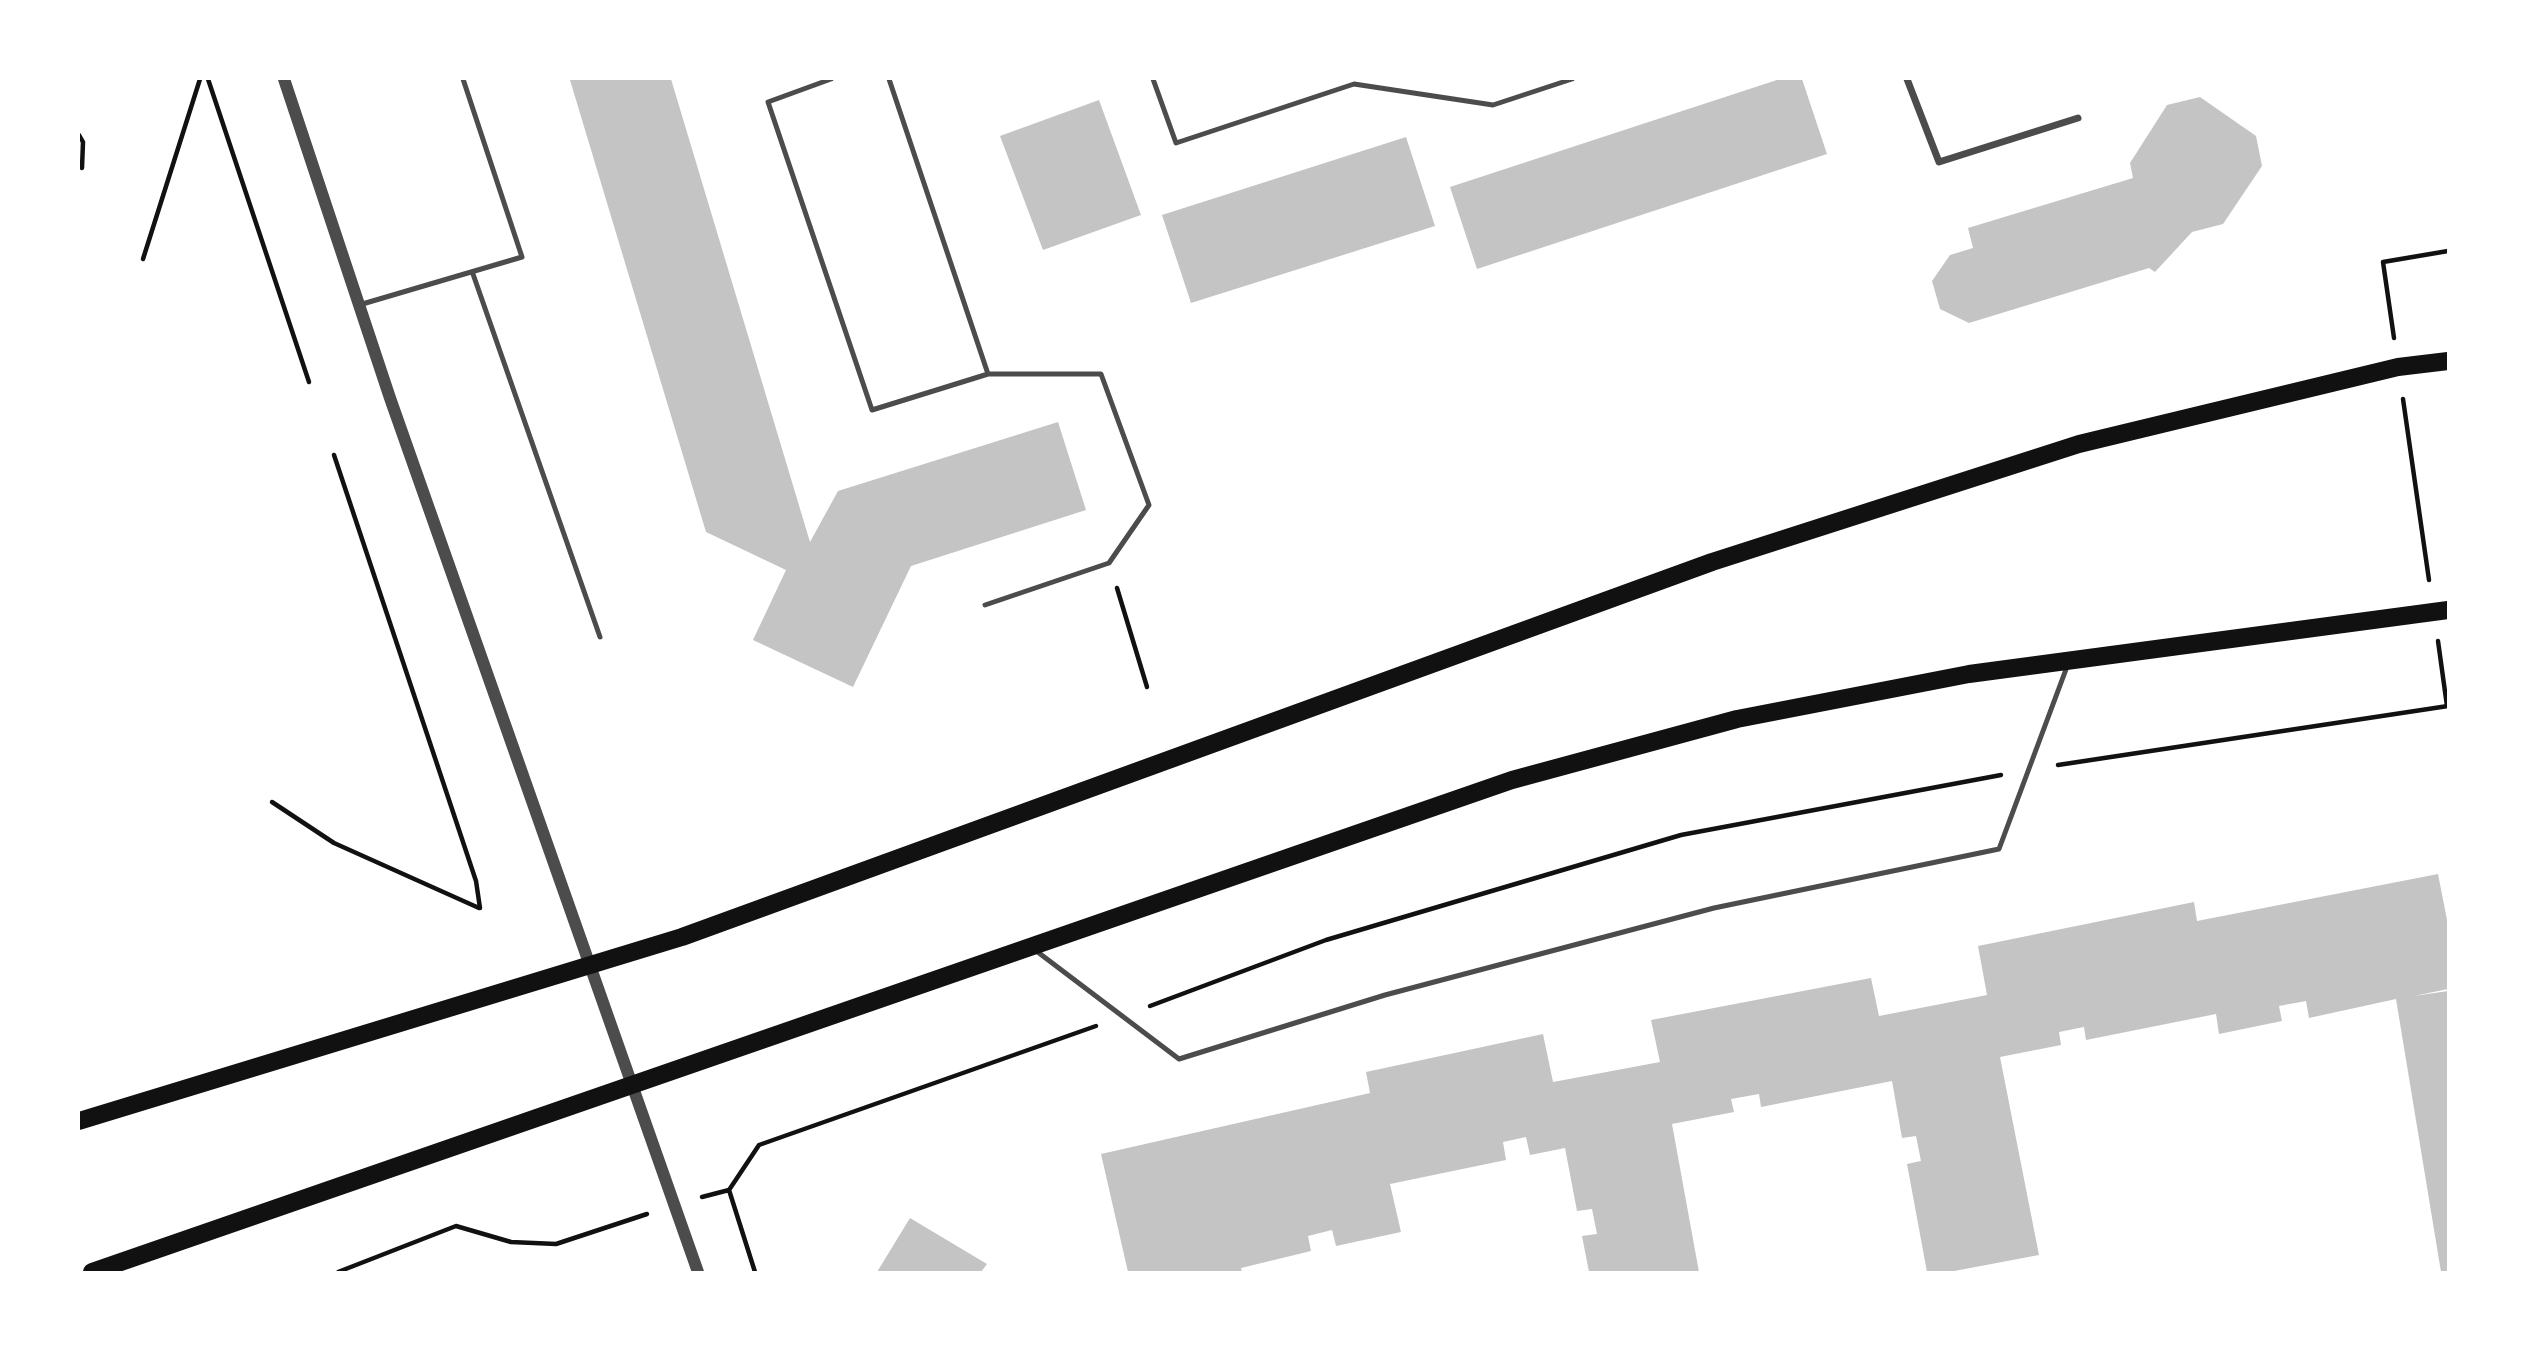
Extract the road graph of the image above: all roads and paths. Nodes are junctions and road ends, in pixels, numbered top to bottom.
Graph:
1 (200, 79) edge
2 (208, 79) edge
3 (284, 79) edge
4 (463, 79) edge
5 (831, 79) edge
6 (889, 79) edge
7 (1153, 79) edge
8 (1572, 79) edge
9 (1907, 79) edge
10 (2078, 118) dead end
11 (79, 135) edge
12 (82, 167) dead end
13 (2448, 251) edge
14 (143, 259) dead end
15 (472, 274) junction
16 (359, 305) junction
17 (2448, 361) edge
18 (2398, 367) junction
19 (988, 374) junction
20 (309, 382) dead end
21 (334, 455) dead end
22 (1110, 563) junction
23 (985, 605) dead end
24 (2441, 610) edge
25 (600, 637) dead end
26 (2069, 662) junction
27 (1147, 687) dead end
28 (2448, 706) edge
29 (2031, 769) junction
30 (272, 802) dead end
31 (1030, 946) junction
32 (591, 966) junction
33 (1124, 1016) junction
34 (632, 1084) junction
35 (79, 1121) edge
36 (729, 1190) junction
37 (675, 1205) junction
38 (92, 1272) edge
39 (338, 1272) edge
40 (698, 1272) edge
41 (755, 1272) edge

1 - 14 path
2 - 20 path
3 - 16 street
4 - 15 lane
5 - 19 lane
6 - 19 lane
7 - 8 lane
9 - 10 street
11 - 12 path
13 - 18 path
15 - 16 lane
15 - 25 lane
16 - 32 street
17 - 18 main road
18 - 24 path
18 - 32 main road
19 - 22 lane
21 - 30 path
22 - 23 lane
22 - 27 path
24 - 26 main road
24 - 28 path
26 - 29 lane
26 - 31 main road
28 - 29 path
29 - 33 path
29 - 33 lane
31 - 33 lane
31 - 34 main road
32 - 34 street
32 - 35 main road
33 - 36 path
34 - 37 street
34 - 38 main road
36 - 37 path
36 - 41 path
37 - 39 path
37 - 40 street

